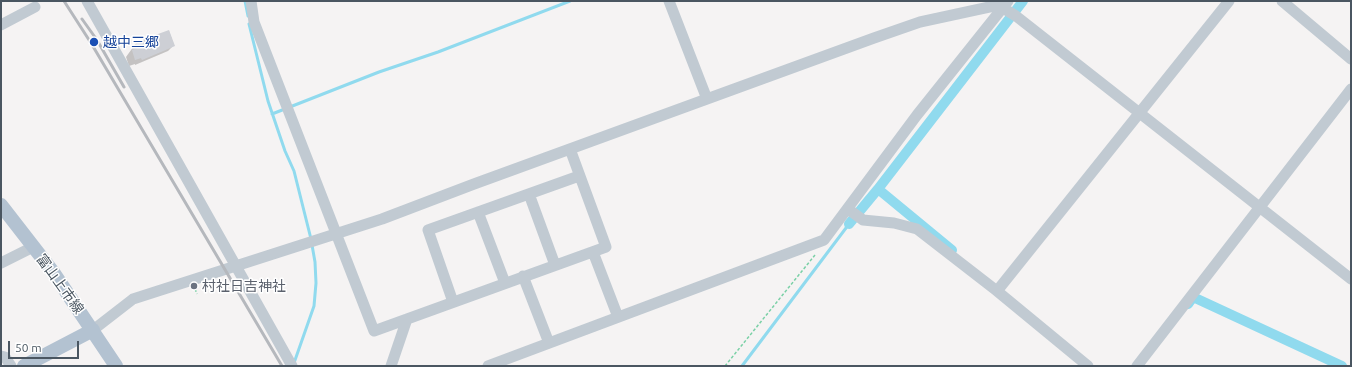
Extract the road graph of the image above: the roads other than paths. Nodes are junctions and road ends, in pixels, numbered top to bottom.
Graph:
1 (88, 1) edge
2 (250, 1) edge
3 (669, 1) edge
4 (1229, 1) edge
5 (1282, 1) edge
6 (1006, 4) edge
7 (35, 7) dead end
8 (1, 25) edge
9 (1351, 59) edge
10 (1351, 89) edge
11 (707, 99) junction
12 (1141, 113) junction
13 (570, 148) junction
14 (579, 176) junction
15 (529, 194) junction
16 (1, 205) edge
17 (1259, 207) junction
18 (848, 209) junction
19 (478, 212) junction
20 (336, 235) junction
21 (33, 247) junction
22 (593, 252) junction
23 (1, 263) edge
24 (236, 265) junction
25 (555, 265) junction
26 (523, 276) junction
27 (1351, 279) edge
28 (505, 283) junction
29 (997, 291) junction
30 (453, 302) junction
31 (618, 317) junction
32 (407, 319) junction
33 (93, 330) junction
34 (549, 343) junction
35 (1, 356) edge
36 (11, 366) edge
37 (24, 366) edge
38 (116, 366) edge
39 (292, 366) edge
40 (391, 366) edge
41 (488, 366) edge
42 (1088, 366) edge
43 (1137, 366) edge

1 - 24 street
2 - 20 street
3 - 11 street
4 - 12 street
5 - 9 street
6 - 11 street
6 - 12 street
6 - 18 street
7 - 8 street
10 - 17 street
11 - 13 street
12 - 17 street
12 - 29 street
13 - 14 street
13 - 20 street
14 - 15 street
14 - 22 street
15 - 19 street
15 - 25 street
16 - 21 main road, 富山上市線
17 - 27 street
17 - 43 street
18 - 29 street
18 - 31 street
19 - 28 street
19 - 30 street
20 - 24 street
20 - 32 street
21 - 23 street
21 - 33 main road, 富山上市線
22 - 25 street
22 - 31 street
24 - 33 street
24 - 39 street
25 - 26 street
26 - 28 street
26 - 34 street
28 - 30 street
29 - 42 street
30 - 32 street
31 - 34 street
32 - 40 street
33 - 37 main road
33 - 38 main road, 富山上市線
34 - 41 street
35 - 36 street

